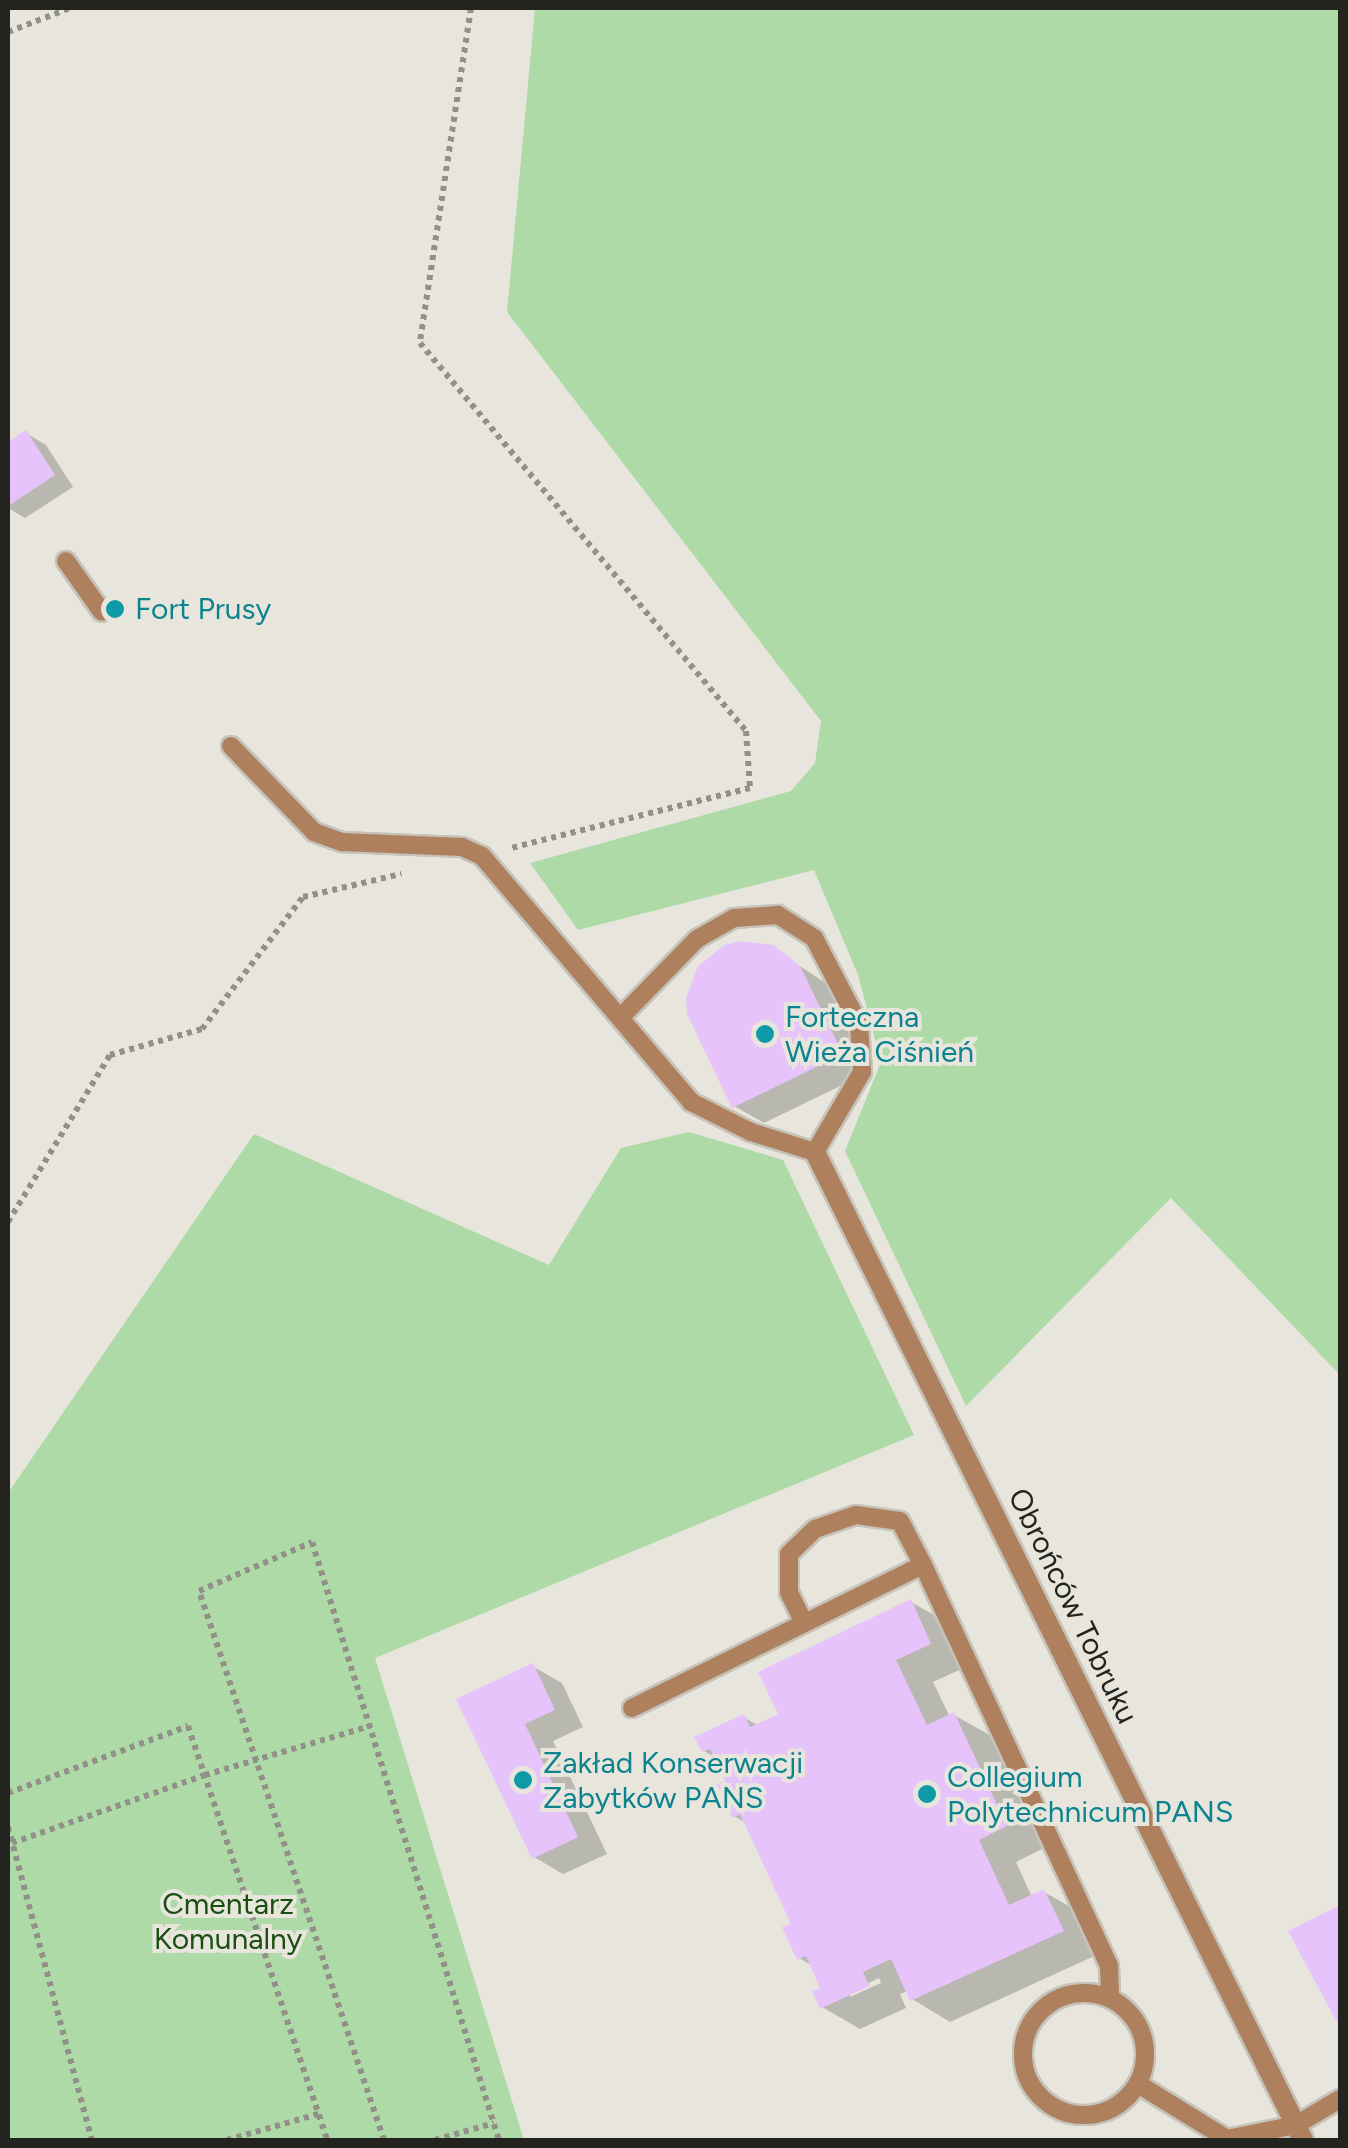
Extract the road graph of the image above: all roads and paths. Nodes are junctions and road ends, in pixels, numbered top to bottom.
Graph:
1 (70, 8) edge
2 (470, 8) edge
3 (8, 32) edge
4 (66, 562) dead end
5 (102, 612) dead end
6 (231, 746) dead end
7 (482, 856) junction
8 (410, 872) dead end
9 (621, 1017) junction
10 (816, 1152) junction
11 (8, 1222) edge
12 (923, 1565) junction
13 (804, 1623) junction
14 (632, 1708) dead end
15 (370, 1726) junction
16 (254, 1760) junction
17 (205, 1775) junction
18 (8, 1793) edge
19 (8, 1827) edge
20 (12, 1843) junction
21 (1110, 1998) junction
22 (1138, 2084) junction
23 (1340, 2099) edge
24 (318, 2114) junction
25 (494, 2123) junction
26 (1300, 2133) edge
27 (92, 2140) edge
28 (227, 2140) edge
29 (327, 2140) edge
30 (384, 2140) edge
31 (435, 2140) edge
32 (500, 2140) edge

1 - 3 path
2 - 7 path
4 - 5 lane
6 - 7 lane
7 - 9 lane
8 - 11 path
9 - 10 lane
9 - 10 lane
10 - 26 street, Obrońców Tobruku
12 - 13 lane
12 - 13 lane
12 - 21 lane
13 - 14 lane
15 - 16 path
15 - 16 path
15 - 25 path
16 - 17 path
16 - 30 path
17 - 18 path
17 - 20 path
17 - 24 path
19 - 20 path
20 - 27 path
21 - 22 lane
21 - 22 lane
22 - 26 lane
23 - 26 lane
24 - 28 path
24 - 29 path
25 - 31 path
25 - 32 path

